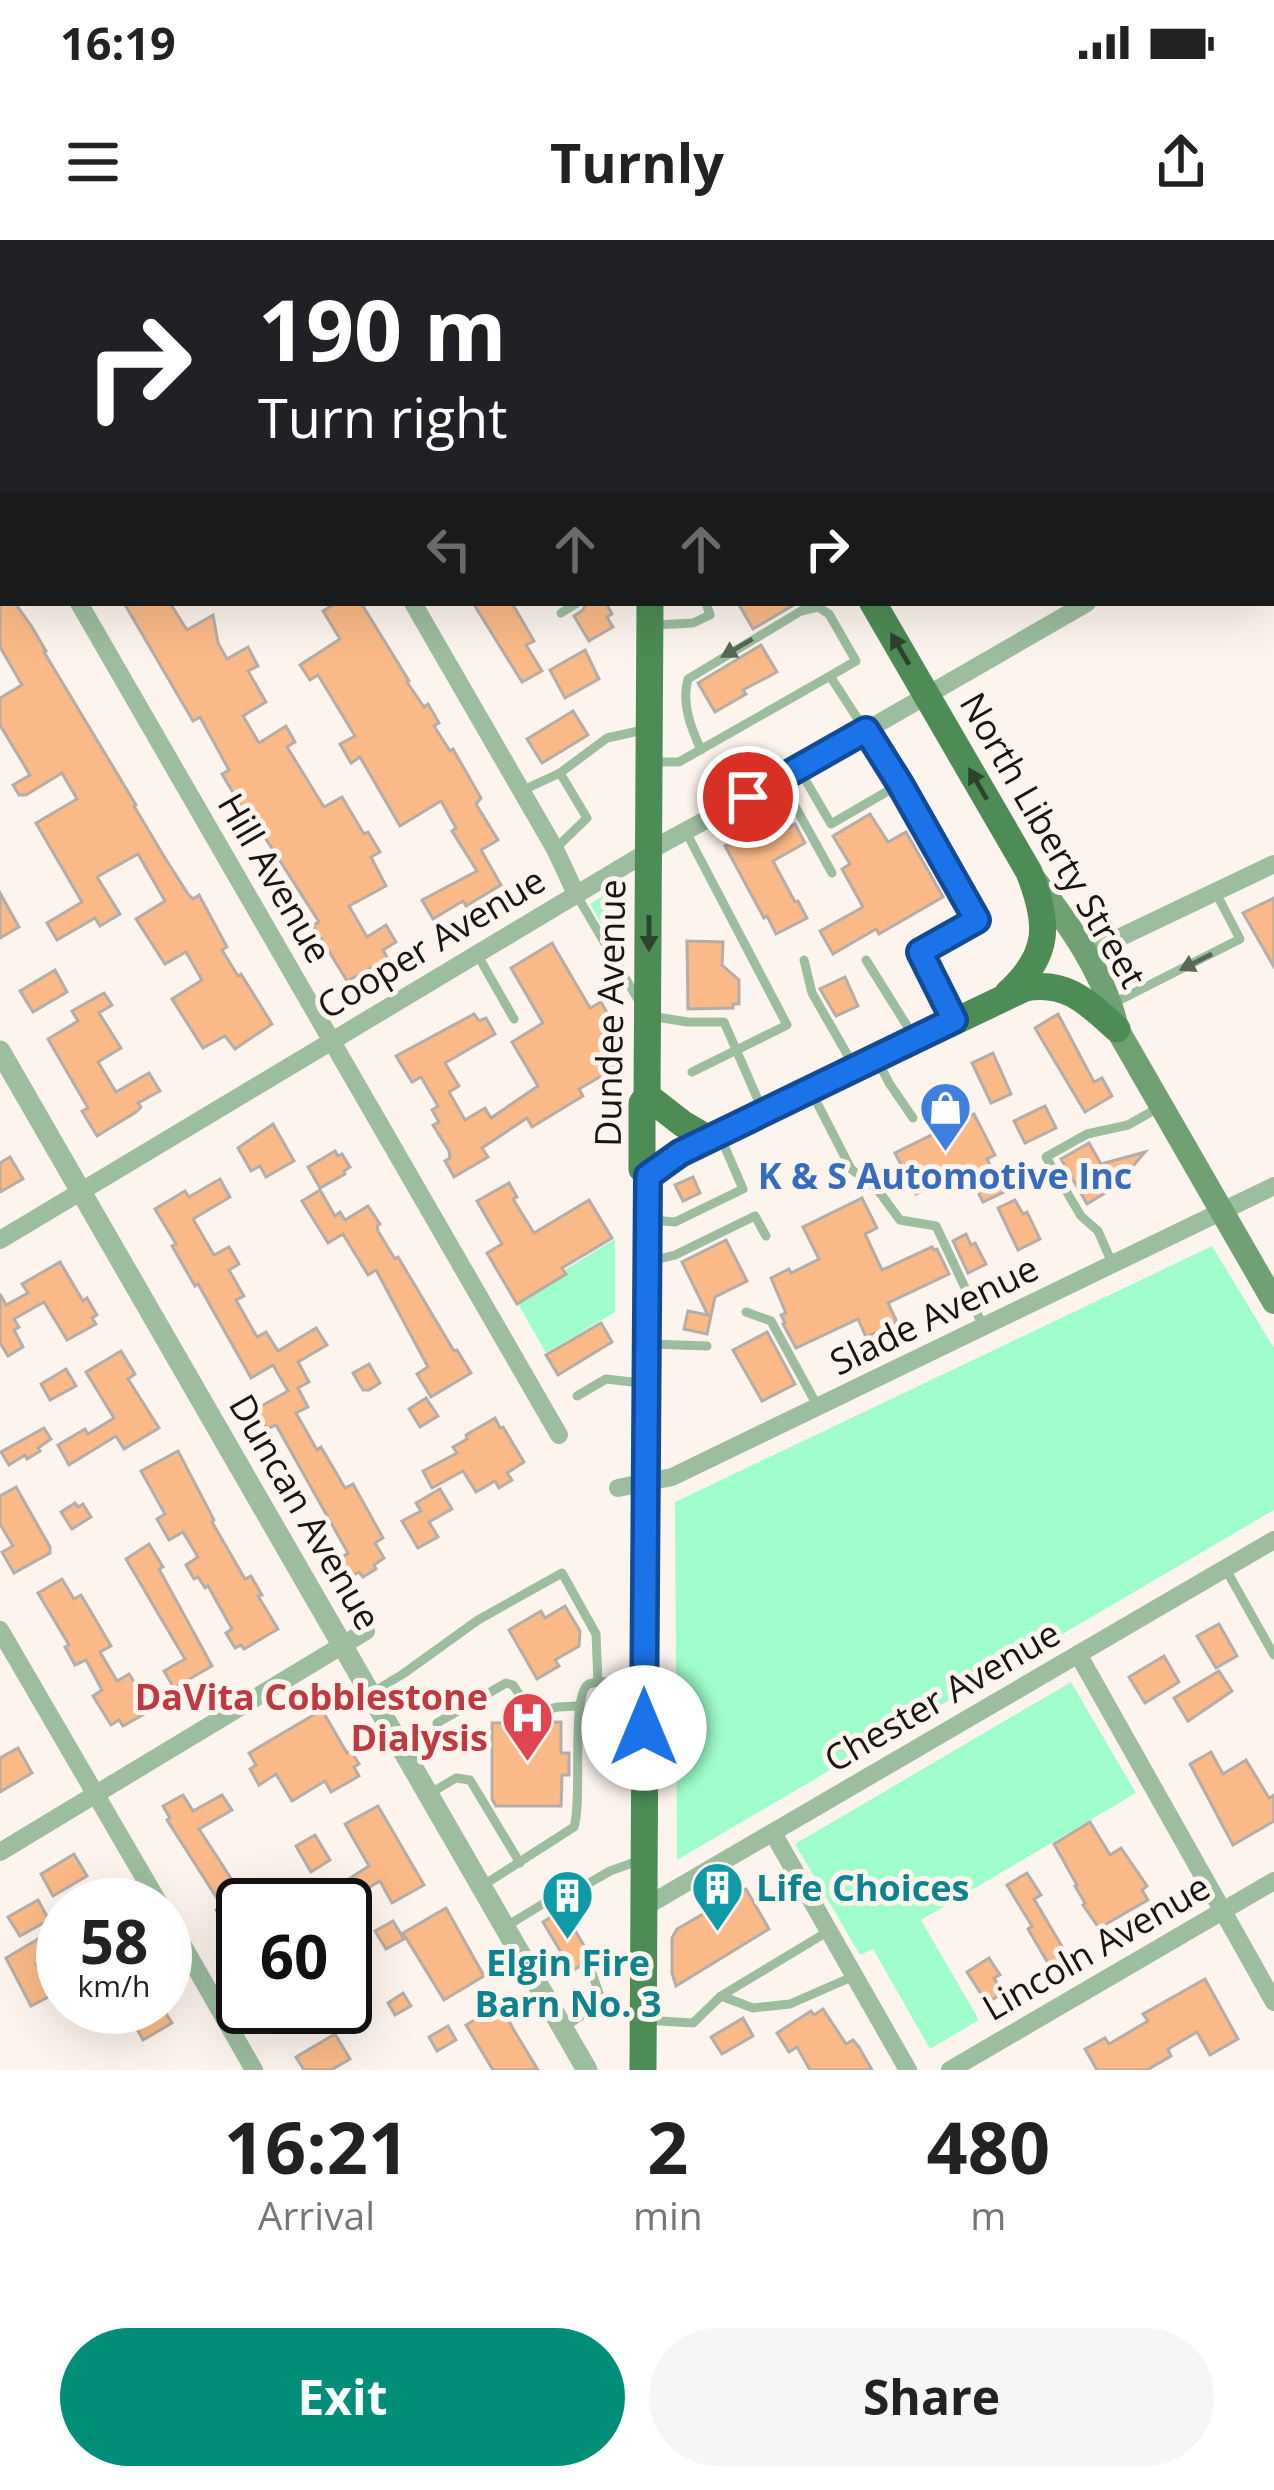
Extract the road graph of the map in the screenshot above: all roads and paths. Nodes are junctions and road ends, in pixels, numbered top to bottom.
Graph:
1 (81, 606) edge
2 (415, 606) edge
3 (572, 606) edge
4 (707, 606) edge
5 (875, 606) edge
6 (1082, 606) edge
7 (561, 613) dead end
8 (650, 614) edge
9 (830, 676) junction
10 (927, 696) junction
11 (650, 729) junction
12 (866, 730) junction
13 (701, 750) junction
14 (650, 762) junction
15 (799, 769) junction
16 (560, 772) junction
17 (780, 779) junction
18 (900, 784) junction
19 (521, 790) junction
20 (686, 832) junction
21 (555, 849) junction
22 (649, 851) junction
23 (1274, 864) edge
24 (1029, 872) junction
25 (832, 873) dead end
26 (1216, 893) junction
27 (576, 894) junction
28 (477, 954) junction
29 (1085, 954) junction
30 (804, 960) dead end
31 (866, 960) dead end
32 (1006, 995) junction
33 (648, 1016) junction
34 (1114, 1016) junction
35 (514, 1019) dead end
36 (954, 1020) junction
37 (916, 1039) junction
38 (332, 1041) junction
39 (0, 1051) edge
40 (734, 1051) junction
41 (866, 1063) junction
42 (692, 1072) dead end
43 (811, 1090) junction
44 (646, 1096) junction
45 (1161, 1106) junction
46 (764, 1112) junction
47 (913, 1118) dead end
48 (714, 1136) junction
49 (648, 1176) junction
50 (1274, 1186) edge
51 (81, 1191) junction
52 (1220, 1212) junction
53 (646, 1220) junction
54 (766, 1236) dead end
55 (0, 1240) edge
56 (646, 1262) junction
57 (1113, 1265) junction
58 (1274, 1302) edge
59 (746, 1312) dead end
60 (984, 1328) junction
61 (646, 1344) junction
62 (707, 1346) dead end
63 (646, 1384) junction
64 (577, 1396) dead end
65 (818, 1407) junction
66 (559, 1435) dead end
67 (631, 1484) junction
68 (1274, 1540) edge
69 (1225, 1568) junction
70 (0, 1630) edge
71 (366, 1631) dead end
72 (343, 1645) junction
73 (1078, 1654) junction
74 (1274, 1655) edge
75 (598, 1683) junction
76 (645, 1684) junction
77 (371, 1693) junction
78 (578, 1706) junction
79 (436, 1723) dead end
80 (429, 1794) junction
81 (97, 1795) junction
82 (773, 1834) junction
83 (0, 1852) edge
84 (643, 1859) junction
85 (520, 1863) junction
86 (145, 1878) edge
87 (1274, 1881) edge
88 (482, 1886) junction
89 (643, 1908) junction
90 (1222, 1912) junction
91 (506, 1927) junction
92 (827, 1932) junction
93 (192, 1962) edge
94 (592, 1973) dead end
95 (854, 1976) junction
96 (722, 1996) junction
97 (1274, 2002) edge
98 (644, 2020) junction
99 (563, 2028) junction
100 (254, 2070) edge
101 (587, 2070) edge
102 (643, 2070) edge
103 (908, 2070) edge
104 (950, 2070) edge

1 - 38 street, Hill Avenue
2 - 19 street
3 - 7 lane
4 - 8 lane
10 -> 5 main road, North Liberty Street
6 - 10 street, Cooper Avenue
8 - 11 main road, Dundee Avenue
9 - 12 lane
9 - 13 lane
9 -> 13 lane
10 - 12 street, Cooper Avenue
24 -> 10 main road, North Liberty Street
11 - 14 main road, Dundee Avenue
11 - 16 lane
12 - 15 street, Cooper Avenue
12 - 18 lane
13 - 14 lane
14 - 22 main road, Dundee Avenue
15 - 17 street, Cooper Avenue
15 - 18 lane
16 - 19 lane
16 - 21 lane
17 - 20 street, Cooper Avenue
17 - 25 lane
18 - 36 lane
19 - 21 street
20 - 22 street, Cooper Avenue
20 - 40 lane
21 - 27 street
22 - 27 street, Cooper Avenue
22 -> 33 main road, Dundee Avenue
23 - 26 street
24 - 29 main road, North Liberty Street
24 - 32 main road
26 - 29 street
26 -> 34 lane
27 - 28 street, Cooper Avenue
27 - 33 lane
28 - 35 lane
28 - 38 street, Cooper Avenue
29 - 34 main road, North Liberty Street
30 - 41 lane
31 - 37 lane
32 - 34 main road
32 - 36 main road
33 - 40 lane
33 - 44 main road, Dundee Avenue
34 - 45 main road, North Liberty Street
36 - 37 main road
37 - 41 main road
38 - 51 street, Cooper Avenue
38 - 66 street, Hill Avenue
39 - 51 street, Duncan Avenue
40 - 42 lane
40 - 46 lane
41 - 43 main road
41 - 47 lane
43 - 46 main road
43 - 60 lane
44 - 48 main road
44 - 49 main road, Dundee Avenue
45 - 52 main road, North Liberty Street
45 - 57 lane
46 - 48 main road
48 - 49 main road
48 - 53 lane
49 - 53 main road, Dundee Avenue
50 - 52 street, Slade Avenue
51 - 55 street, Cooper Avenue
51 - 72 street, Duncan Avenue
52 - 57 street, Slade Avenue
52 - 58 main road, North Liberty Street
53 - 56 main road, Dundee Avenue
54 - 56 lane
56 - 61 main road, Dundee Avenue
57 - 60 street, Slade Avenue
59 - 65 lane
60 - 65 street, Slade Avenue
61 - 62 lane
61 - 63 main road, Dundee Avenue
63 - 64 lane
63 - 67 main road, Dundee Avenue
65 - 67 street, Slade Avenue
67 - 76 main road, Dundee Avenue
68 - 69 street, Chester Avenue
69 - 73 street, Chester Avenue
69 - 74 lane
70 - 81 street
71 - 72 street
72 - 77 street, Duncan Avenue
72 - 81 street
73 - 82 street, Chester Avenue
73 - 90 street
75 - 76 lane
75 - 77 lane
75 - 78 lane
76 - 84 main road, Dundee Avenue
77 - 80 street, Duncan Avenue
78 - 79 lane
78 - 85 lane
80 - 85 lane
80 - 88 street, Duncan Avenue
81 - 83 street
81 - 86 street
82 - 89 street, Chester Avenue
82 - 92 street
84 - 89 main road, Dundee Avenue
84 - 91 lane
85 - 88 lane
87 - 90 street, Lincoln Avenue
88 - 91 street, Duncan Avenue
89 - 98 main road, Dundee Avenue
90 - 97 street
90 - 104 street, Lincoln Avenue
91 - 99 street, Duncan Avenue
92 - 95 street
92 - 96 lane
93 - 100 street
94 - 99 lane
95 - 96 lane
95 - 103 street
96 - 98 lane
98 - 102 main road, Dundee Avenue
99 - 101 street, Duncan Avenue

